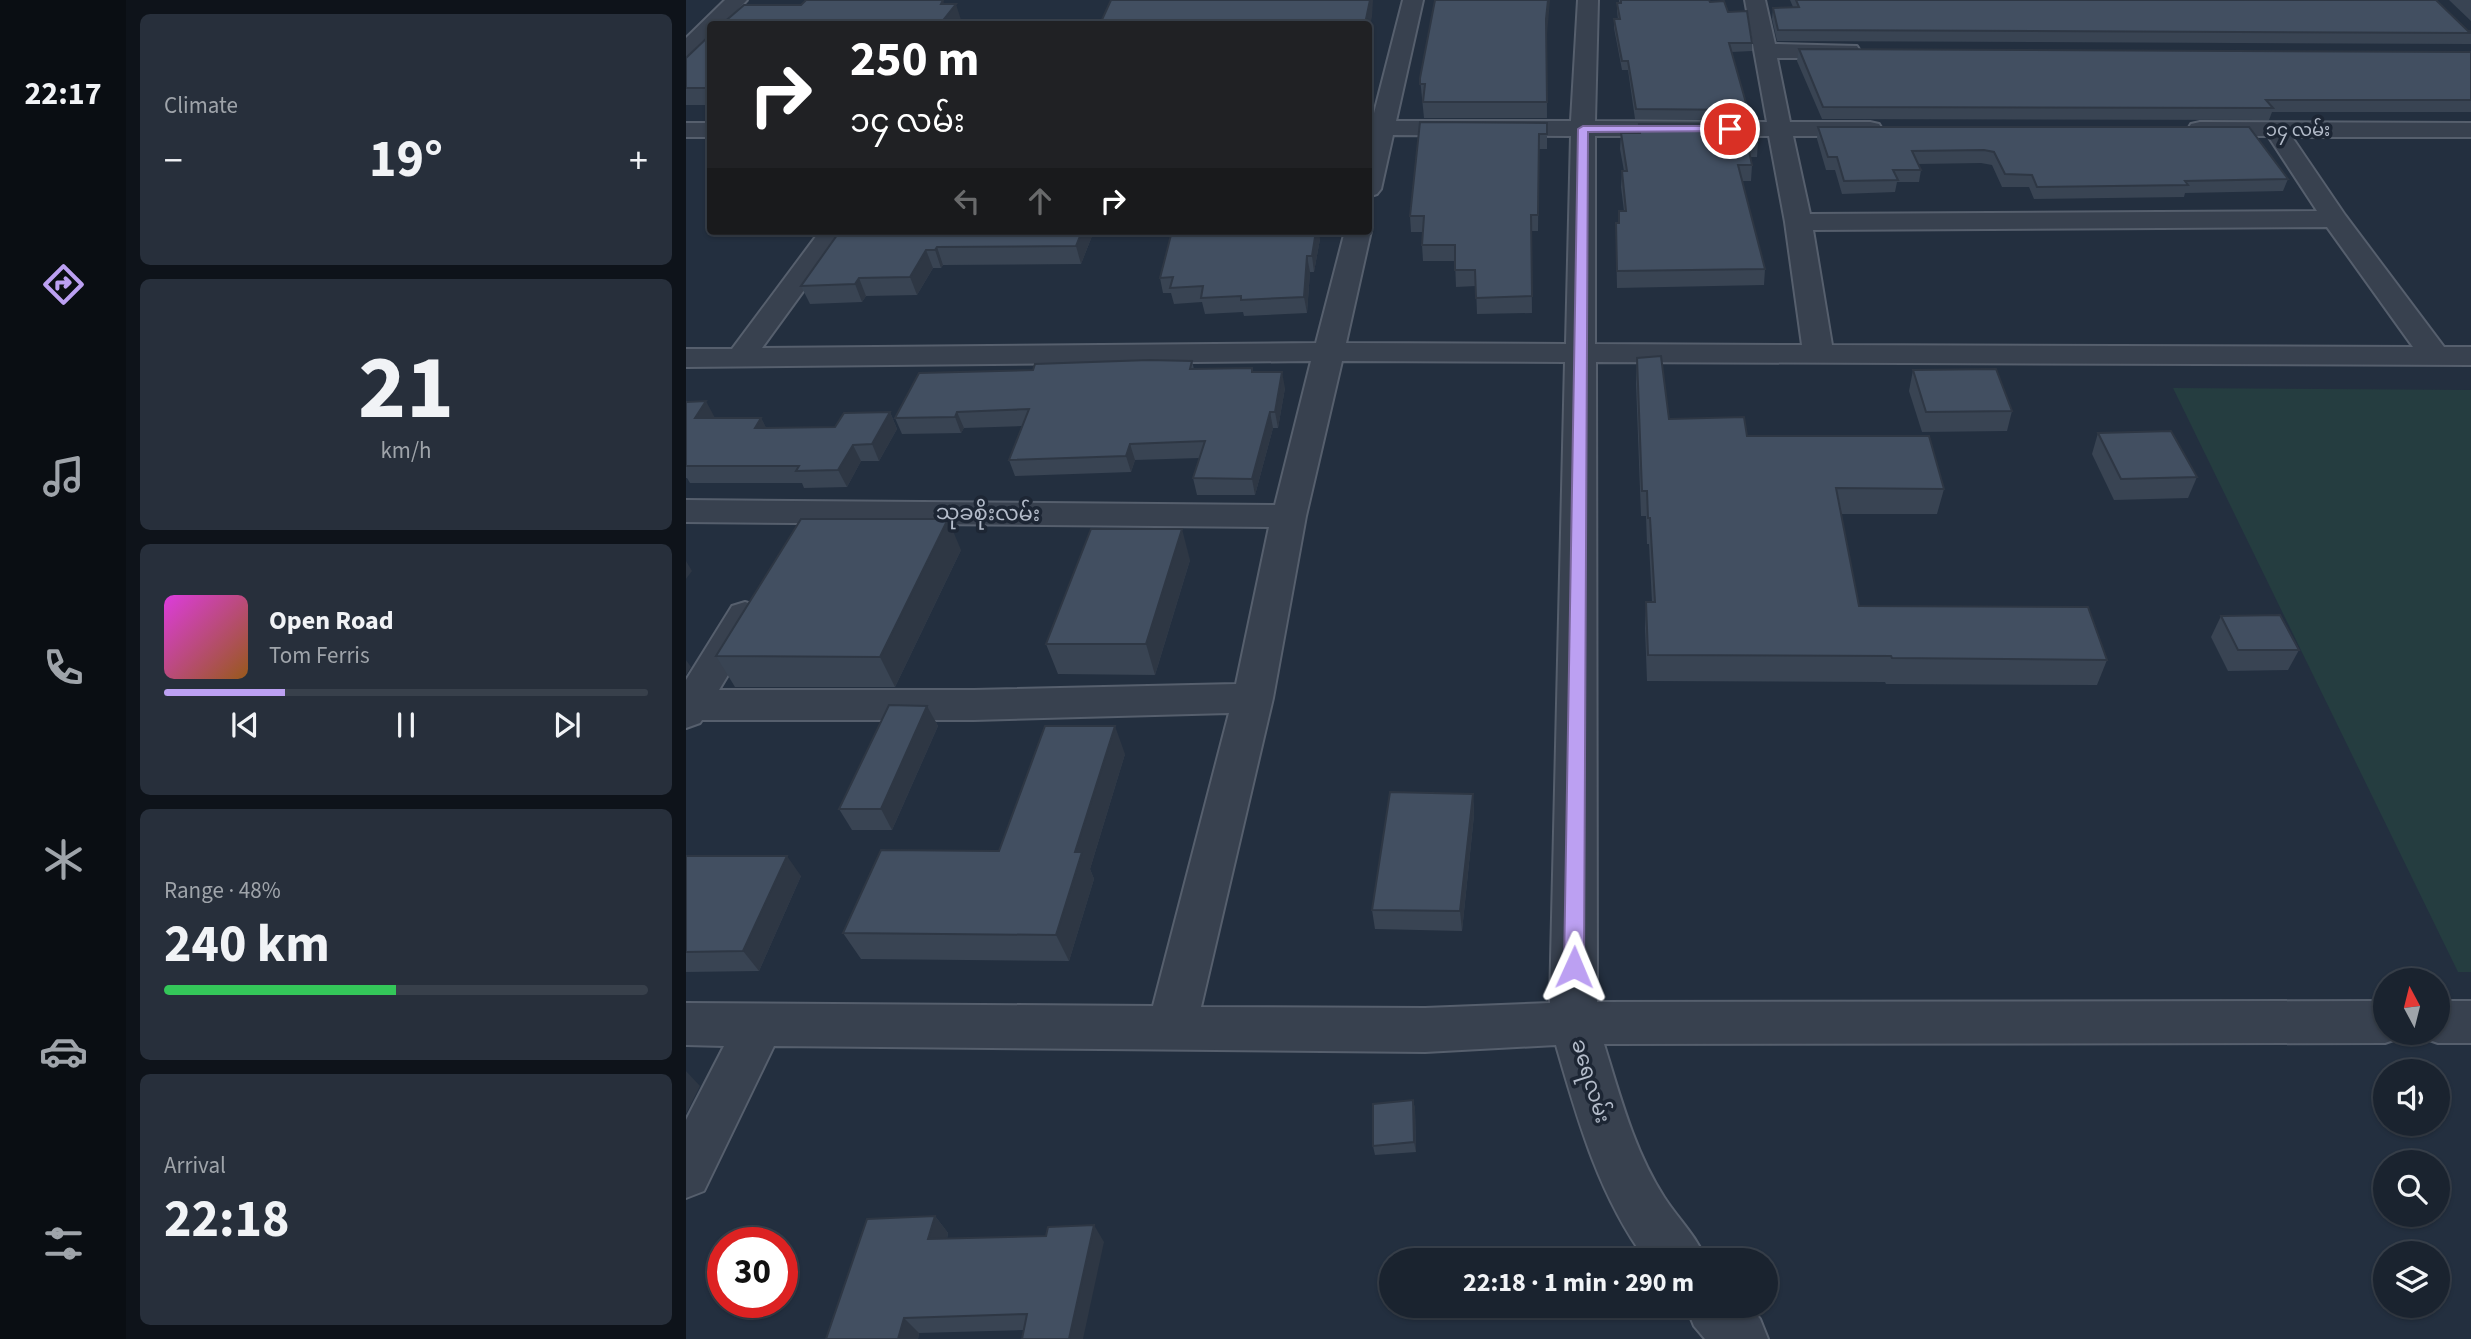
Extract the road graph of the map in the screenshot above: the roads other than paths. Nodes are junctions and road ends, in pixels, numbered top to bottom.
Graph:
1 (737, 0) edge
2 (1413, 0) edge
3 (1588, 0) edge
4 (1755, 0) edge
5 (715, 21) edge
6 (707, 29) edge
7 (707, 48) edge
8 (687, 49) edge
9 (1767, 51) junction
10 (1877, 51) edge
11 (1376, 128) edge
12 (1583, 129) junction
13 (1779, 129) junction
14 (1890, 129) edge
15 (686, 130) edge
16 (707, 130) edge
17 (2179, 130) edge
18 (2276, 130) junction
19 (2471, 130) edge
20 (1372, 158) edge
21 (2335, 219) junction
22 (1798, 222) junction
23 (831, 235) edge
24 (1357, 235) edge
25 (1330, 352) junction
26 (1581, 353) junction
27 (1818, 354) junction
28 (2471, 356) edge
29 (2436, 357) junction
30 (686, 358) edge
31 (740, 358) junction
32 (686, 511) edge
33 (801, 512) junction
34 (1289, 516) junction
35 (785, 546) edge
36 (758, 592) edge
37 (1253, 698) junction
38 (688, 709) edge
39 (2373, 1022) edge
40 (2450, 1022) edge
41 (2471, 1022) edge
42 (1573, 1023) junction
43 (686, 1024) edge
44 (760, 1024) junction
45 (1172, 1027) junction
46 (686, 1172) edge
47 (1670, 1248) edge
48 (1723, 1318) edge
49 (1740, 1339) edge

1 - 5 street
2 - 11 street
3 - 12 street, ခရေလမ်း
4 - 9 street
6 - 8 street
7 - 8 street
9 - 10 street
9 - 13 street
11 - 12 street
11 - 20 street
12 - 13 street
12 - 26 street, ခရေလမ်း
13 - 14 street
13 - 22 street
15 - 16 street
17 - 18 street, ၁၄ လမ်း
18 - 19 street, ၁၄ လမ်း
18 - 21 street
21 - 22 street
21 - 29 street
22 - 27 street
23 - 31 street
24 - 25 street
25 - 26 street
25 - 31 street
25 - 34 street
26 - 27 street
26 - 42 street, ခရေလမ်း
27 - 29 street
28 - 29 street
30 - 31 street
32 - 33 street, သုခစိုးလမ်း
33 - 34 street, သုခစိုးလမ်း
33 - 35 street
34 - 37 street
36 - 38 street
37 - 38 street
37 - 45 street
39 - 42 street
40 - 41 street
42 - 45 street
42 - 47 street, ခရေလမ်း
43 - 44 street
44 - 45 street
44 - 46 street
48 - 49 street

